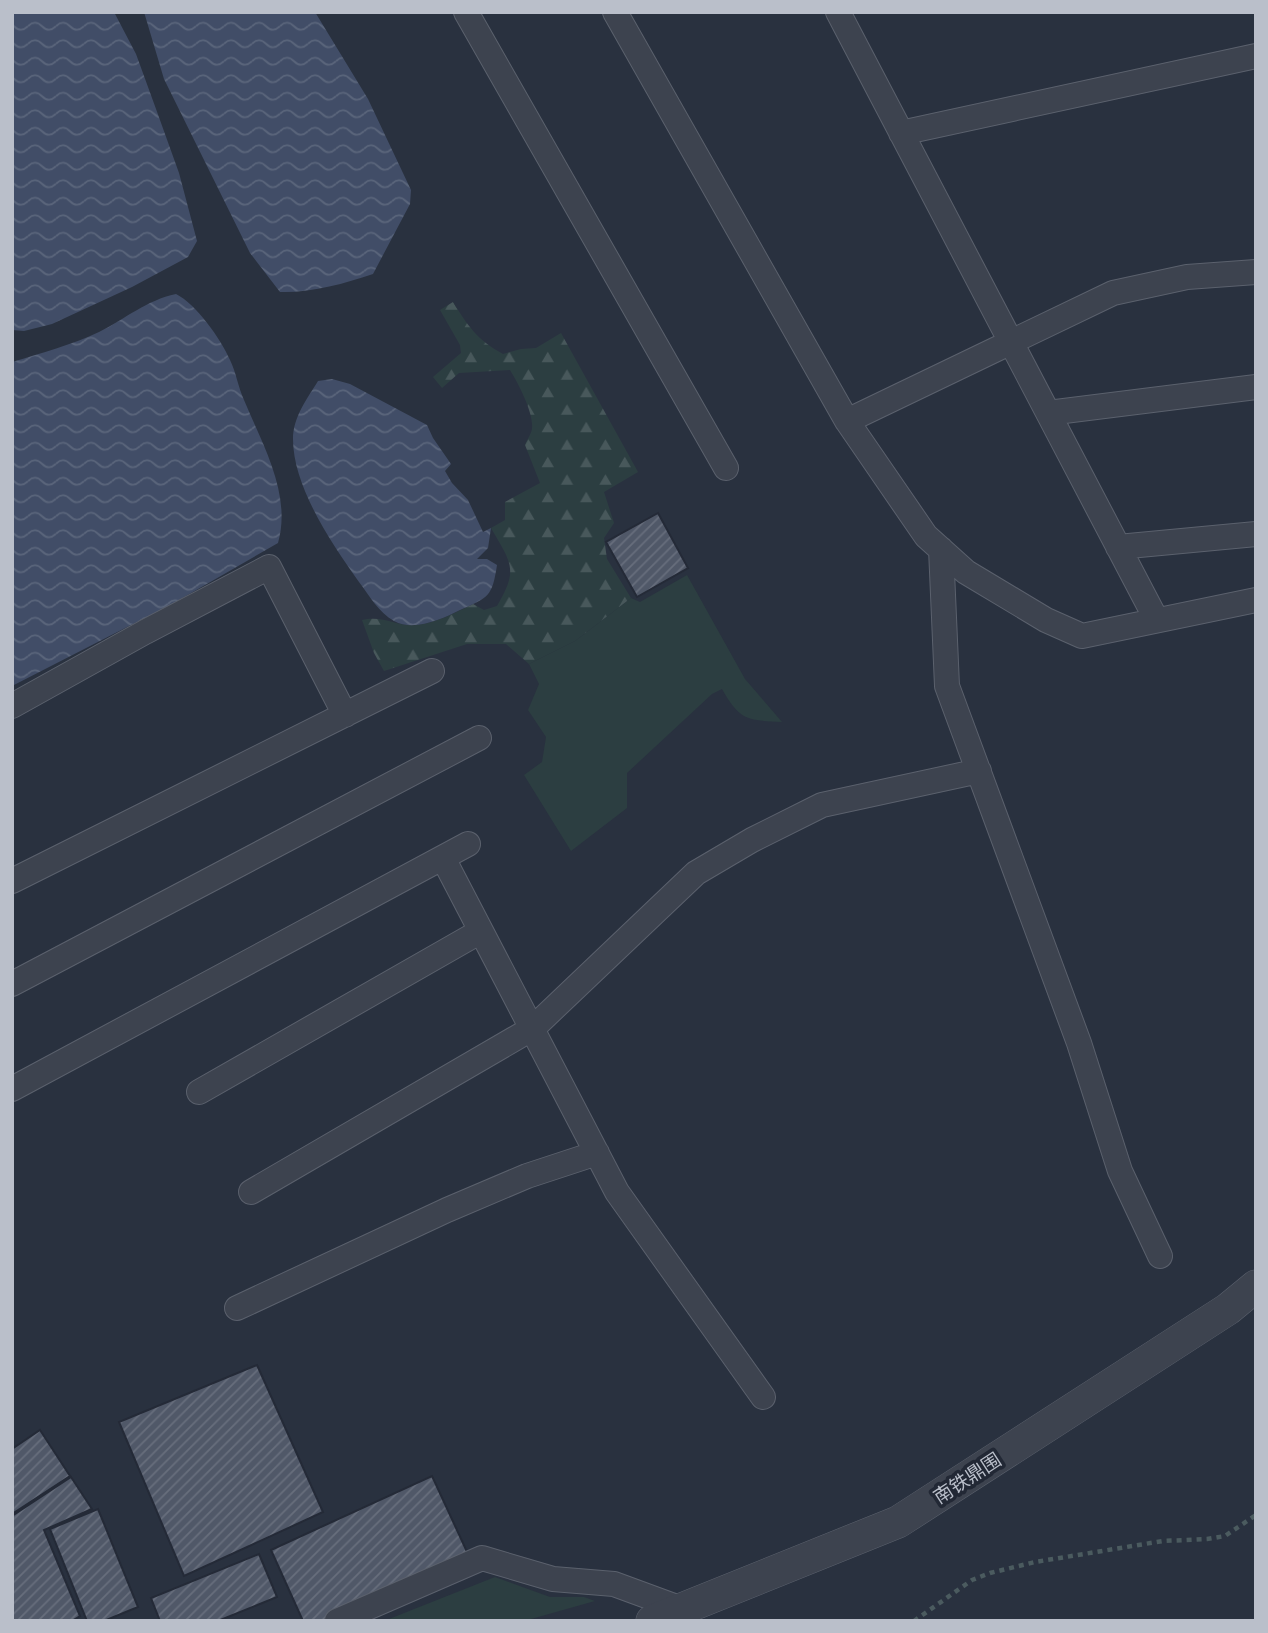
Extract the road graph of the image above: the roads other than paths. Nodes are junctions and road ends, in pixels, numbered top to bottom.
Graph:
1 (466, 12) edge
2 (615, 12) edge
3 (838, 12) edge
4 (1256, 56) edge
5 (901, 133) junction
6 (1256, 272) edge
7 (1012, 344) junction
8 (1256, 387) edge
9 (1048, 413) junction
10 (848, 421) junction
11 (726, 468) dead end
12 (1256, 534) edge
13 (1118, 547) junction
14 (941, 549) junction
15 (1256, 600) edge
16 (1156, 620) junction
17 (432, 671) dead end
18 (12, 706) edge
19 (345, 715) junction
20 (480, 738) dead end
21 (979, 771) junction
22 (468, 844) dead end
23 (443, 858) junction
24 (12, 881) edge
25 (481, 931) junction
26 (12, 984) edge
27 (533, 1028) junction
28 (12, 1089) edge
29 (200, 1092) dead end
30 (597, 1153) junction
31 (251, 1192) dead end
32 (1160, 1256) dead end
33 (1256, 1286) edge
34 (237, 1308) dead end
35 (763, 1397) dead end
36 (682, 1609) junction
37 (337, 1621) edge
38 (652, 1621) edge

1 - 11 street
2 - 10 street
3 - 5 street
4 - 5 street
5 - 7 street
6 - 7 street
7 - 9 street
7 - 10 street
8 - 9 street
9 - 13 street
10 - 14 street
12 - 13 street
13 - 16 street
14 - 16 street
14 - 21 street
15 - 16 street
17 - 19 street
18 - 19 street
19 - 24 street
20 - 26 street
21 - 27 street
21 - 32 street
22 - 23 street
23 - 25 street
23 - 28 street
25 - 27 street
25 - 29 street
27 - 30 street
27 - 31 street
30 - 34 street
30 - 35 street
33 - 36 street, 南铁鼎围
36 - 37 street
36 - 38 street, 南铁鼎围

